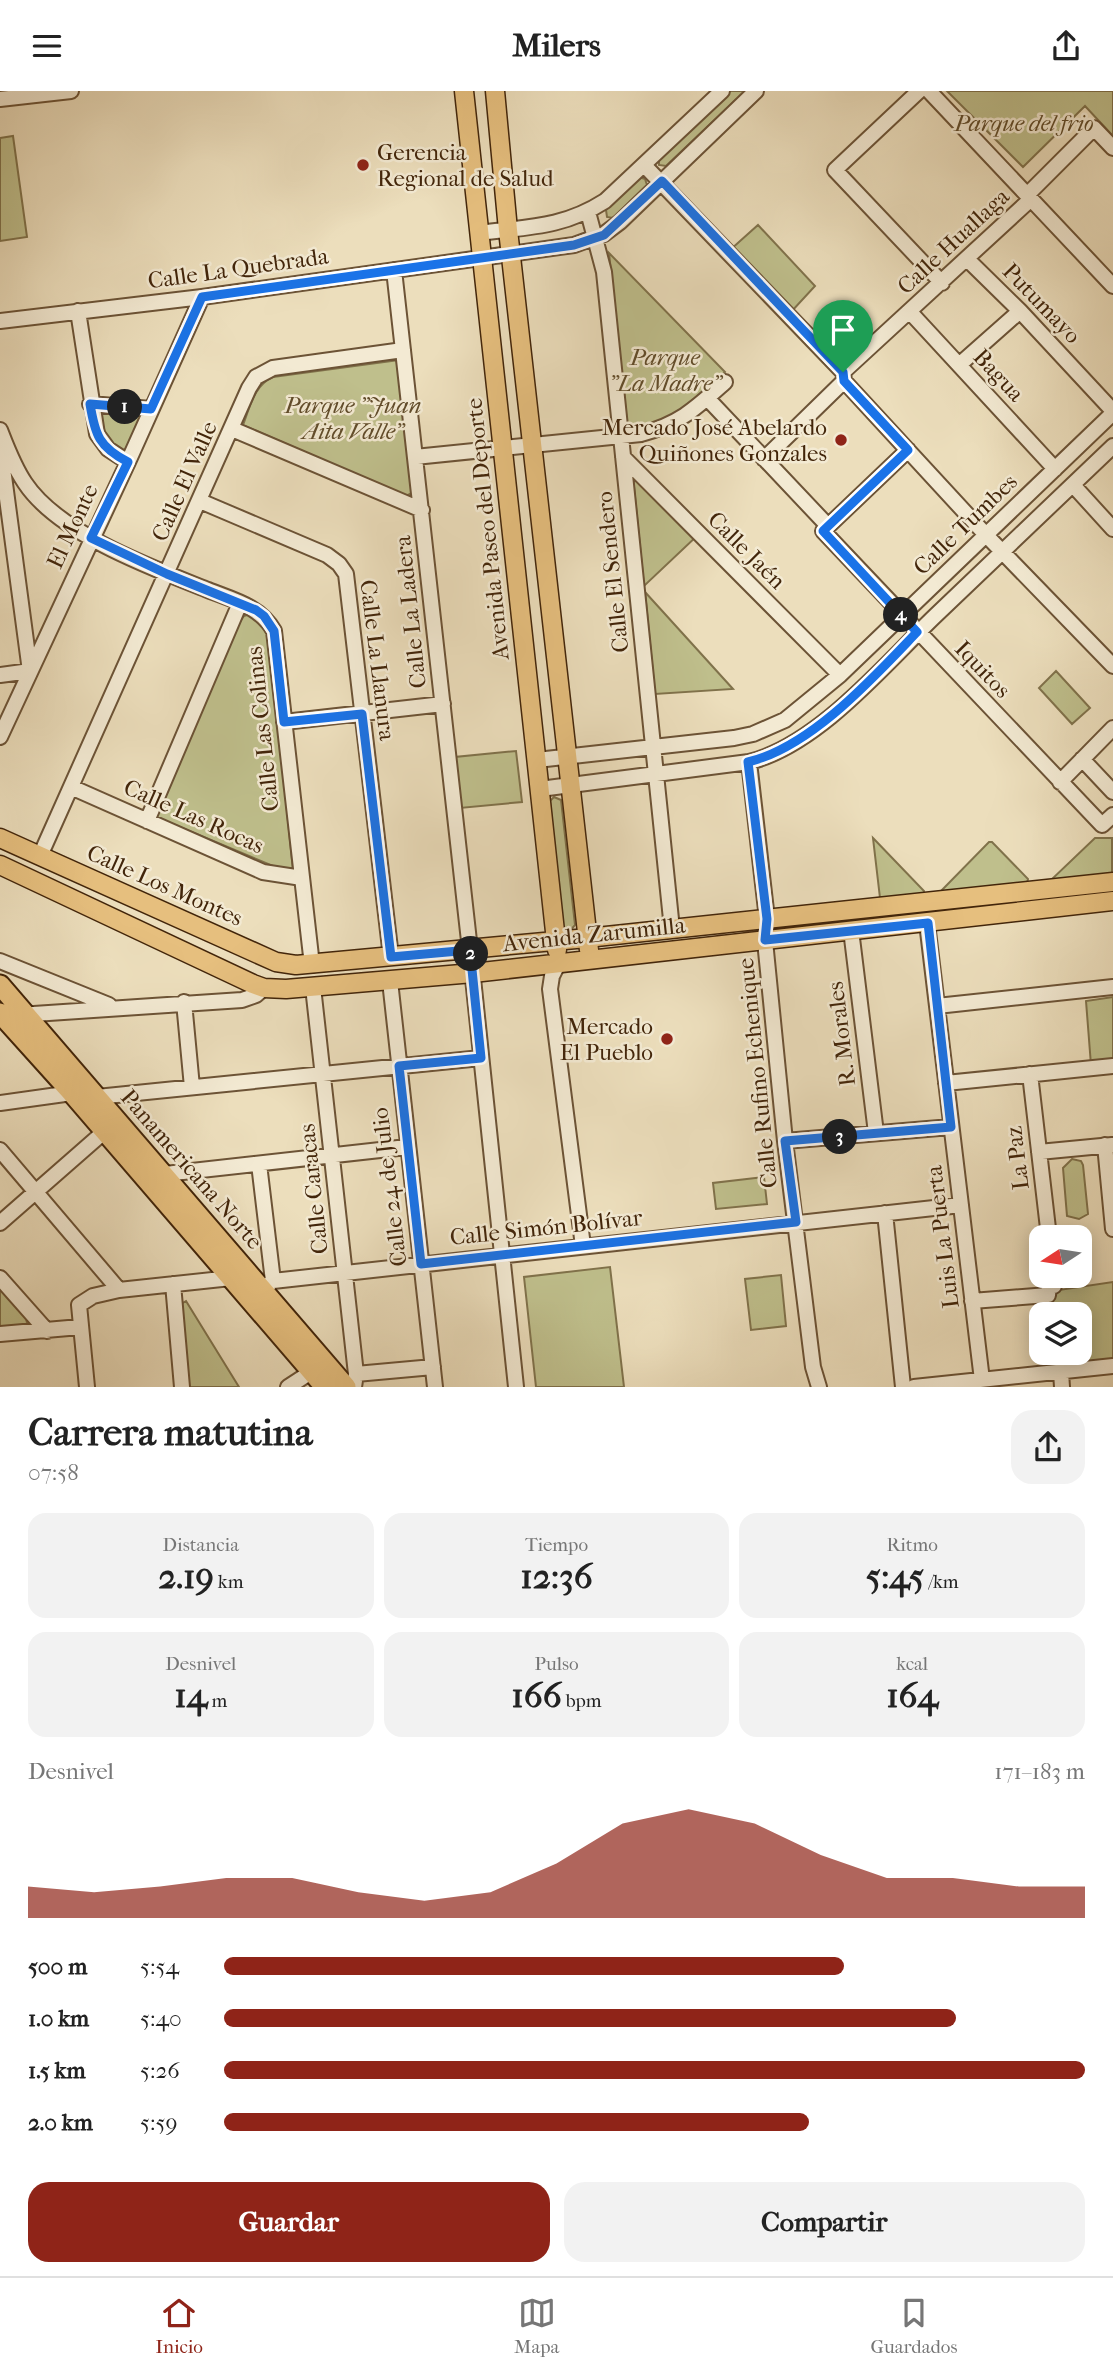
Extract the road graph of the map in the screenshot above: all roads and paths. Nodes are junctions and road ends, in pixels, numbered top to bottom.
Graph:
1 (71, 91) edge
2 (464, 91) edge
3 (495, 91) edge
4 (722, 91) edge
5 (756, 91) edge
6 (919, 91) edge
7 (929, 91) edge
8 (0, 99) edge
9 (1113, 148) edge
10 (645, 165) junction
11 (662, 181) junction
12 (1029, 197) junction
13 (588, 212) junction
14 (508, 230) junction
15 (479, 233) junction
16 (596, 238) junction
17 (511, 255) junction
18 (482, 258) junction
19 (967, 259) junction
20 (394, 270) junction
21 (942, 283) junction
22 (1113, 286) edge
23 (202, 297) junction
24 (78, 311) junction
25 (1020, 311) junction
26 (910, 312) junction
27 (0, 321) edge
28 (403, 350) junction
29 (959, 365) junction
30 (844, 377) junction
31 (725, 381) dead end
32 (707, 398) junction
33 (90, 404) junction
34 (151, 409) junction
35 (1113, 412) edge
36 (232, 429) junction
37 (0, 430) edge
38 (621, 436) junction
39 (531, 445) junction
40 (0, 446) edge
41 (1113, 446) edge
42 (503, 448) junction
43 (908, 450) junction
44 (415, 457) junction
45 (623, 457) junction
46 (764, 459) junction
47 (128, 462) junction
48 (1055, 469) junction
49 (1073, 485) junction
50 (200, 502) junction
51 (422, 510) junction
52 (825, 529) junction
53 (1113, 529) edge
54 (986, 535) junction
55 (91, 538) junction
56 (1002, 551) junction
57 (167, 574) junction
58 (240, 603) junction
59 (902, 616) junction
60 (917, 632) junction
61 (1113, 666) edge
62 (30, 671) junction
63 (0, 675) edge
64 (840, 675) junction
65 (443, 705) junction
66 (362, 714) junction
67 (284, 722) junction
68 (1113, 728) edge
69 (0, 737) edge
70 (653, 747) junction
71 (566, 757) junction
72 (1082, 759) junction
73 (537, 760) junction
74 (748, 762) junction
75 (656, 774) junction
76 (1060, 782) junction
77 (569, 786) junction
78 (71, 787) junction
79 (540, 789) junction
80 (1113, 792) edge
81 (1113, 815) edge
82 (147, 821) junction
83 (0, 838) edge
84 (40, 856) junction
85 (0, 865) edge
86 (302, 878) junction
87 (1113, 882) edge
88 (1113, 901) edge
89 (767, 919) junction
90 (928, 923) junction
91 (672, 929) junction
92 (851, 930) junction
93 (587, 938) junction
94 (765, 940) junction
95 (556, 941) junction
96 (470, 950) junction
97 (391, 957) junction
98 (590, 959) junction
99 (0, 961) edge
100 (559, 963) junction
101 (312, 965) junction
102 (472, 973) junction
103 (390, 981) junction
104 (0, 985) edge
105 (313, 987) junction
106 (1113, 987) edge
107 (264, 988) junction
108 (184, 1002) junction
109 (937, 1006) junction
110 (113, 1007) junction
111 (0, 1014) edge
112 (26, 1015) junction
113 (481, 1058) junction
114 (399, 1066) junction
115 (1113, 1066) edge
116 (323, 1074) junction
117 (1030, 1074) junction
118 (946, 1083) junction
119 (192, 1087) junction
120 (72, 1093) junction
121 (97, 1097) junction
122 (0, 1103) edge
123 (951, 1127) junction
124 (105, 1131) junction
125 (876, 1133) junction
126 (785, 1141) junction
127 (1109, 1145) edge
128 (407, 1147) junction
129 (0, 1150) edge
130 (1039, 1152) junction
131 (332, 1156) junction
132 (259, 1164) junction
133 (165, 1174) junction
134 (36, 1192) junction
135 (961, 1205) junction
136 (885, 1213) junction
137 (796, 1222) junction
138 (0, 1223) edge
139 (1048, 1225) edge
140 (1113, 1229) edge
141 (583, 1246) junction
142 (502, 1255) junction
143 (421, 1264) junction
144 (345, 1273) junction
145 (0, 1278) edge
146 (231, 1278) junction
147 (173, 1284) junction
148 (268, 1285) junction
149 (1049, 1288) edge
150 (119, 1290) junction
151 (972, 1301) junction
152 (80, 1327) junction
153 (47, 1331) junction
154 (0, 1334) edge
155 (1113, 1366) edge
156 (433, 1367) junction
157 (312, 1372) junction
158 (1061, 1372) junction
159 (982, 1380) junction
160 (352, 1383) edge
161 (87, 1387) edge
162 (182, 1387) edge
163 (288, 1387) edge
164 (325, 1387) edge
165 (435, 1387) edge
166 (516, 1387) edge
167 (818, 1387) edge
168 (903, 1387) edge
169 (914, 1387) edge
170 (1062, 1387) edge

1 - 8 street
2 - 15 main road, Avenida Paseo del Deporte
3 - 14 main road
4 - 10 street
5 - 11 street
6 - 21 street
7 - 12 street
9 - 12 street, Calle Huallaga
10 - 11 street
10 - 13 street
11 - 16 street
11 - 30 street
12 - 19 street, Calle Huallaga
12 - 22 street
13 - 14 street
13 - 16 street, Calle El Sendero
14 - 15 street
14 - 17 main road
15 - 18 main road, Avenida Paseo del Deporte
16 - 17 street, Calle La Quebrada
16 - 38 street, Calle El Sendero
17 - 18 street, Calle La Quebrada
17 - 39 main road
18 - 20 street, Calle La Quebrada
18 - 42 main road, Avenida Paseo del Deporte
19 - 21 street, Calle Huallaga
19 - 25 street, Putumayo
20 - 23 street, Calle La Quebrada
20 - 28 street, Calle La Ladera
21 - 26 street, Calle Huallaga
23 - 24 street, Calle La Quebrada
23 - 34 street, El Monte
24 - 27 street, Calle La Quebrada
24 - 33 street
25 - 29 street
25 - 35 street, Putumayo
26 - 29 street, Bagua
26 - 30 street, Calle Huallaga
28 - 36 street, Calle El Valle
28 - 44 street, Calle La Ladera
29 - 48 street, Bagua
30 - 43 street
30 - 46 street, Calle Huallaga
31 - 32 street
32 - 38 street
32 - 46 street, Iquitos
33 - 34 street
33 - 47 street
34 - 47 street, El Monte
35 - 48 street, Calle Tumbes
36 - 50 street, Calle El Valle
36 - 51 street
37 - 55 street, Calle Las Colinas
38 - 39 street
38 - 45 street, Calle El Sendero
39 - 42 street
39 - 71 main road
40 - 62 street
41 - 49 street, Calle Tumbes
42 - 44 street
42 - 73 main road, Avenida Paseo del Deporte
43 - 52 street
43 - 54 street
44 - 51 street, Calle La Ladera
45 - 64 street, Calle Jaén
45 - 70 street, Calle El Sendero
46 - 52 street, Iquitos
47 - 55 street, El Monte
48 - 54 street, Calle Tumbes
49 - 53 street
49 - 56 street, Calle Tumbes
50 - 57 street, Calle El Valle
50 - 66 street, Calle La Llanura
51 - 65 street, Calle La Ladera
52 - 59 street, Iquitos
54 - 56 street
54 - 59 street, Calle Tumbes
55 - 57 street, Calle Las Colinas
55 - 62 street, El Monte
56 - 60 street, Calle Tumbes
56 - 61 street
57 - 58 street, Calle Las Colinas
57 - 78 street, Calle El Valle
58 - 67 street, Calle Las Colinas
58 - 82 street
59 - 60 street, Iquitos
59 - 64 street, Calle Tumbes
60 - 74 street, Calle Tumbes
60 - 76 street, Iquitos
62 - 63 street
62 - 69 street, El Monte
64 - 70 street, Calle Tumbes
65 - 66 street
65 - 96 street, Calle La Ladera
66 - 67 street
66 - 97 street, Calle La Llanura
67 - 86 street, Calle Las Colinas
68 - 72 street
70 - 71 street, Calle Tumbes
70 - 75 street, Calle El Sendero
71 - 73 street, Calle Tumbes
71 - 77 main road
72 - 76 street
72 - 80 street
73 - 79 main road, Avenida Paseo del Deporte
74 - 75 street, Calle Tumbes
74 - 89 street, Calle Rufino Echenique
75 - 77 street, Calle Tumbes
75 - 91 street, Calle El Sendero
76 - 81 street, Iquitos
77 - 79 street, Calle Tumbes
77 - 93 main road
78 - 82 street, Calle Las Rocas
78 - 84 street, Calle El Valle
79 - 95 main road, Avenida Paseo del Deporte
82 - 86 street, Calle Las Rocas
83 - 84 main road, Calle Los Montes
84 - 101 main road, Calle Los Montes
85 - 107 main road
86 - 101 street, Calle Las Colinas
87 - 89 main road, Avenida Zarumilla
88 - 90 main road, Avenida Zarumilla
89 - 91 main road, Avenida Zarumilla
89 - 94 street, Calle Rufino Echenique
90 - 92 main road, Avenida Zarumilla
90 - 109 street, Luis La Puerta
91 - 93 main road, Avenida Zarumilla
92 - 94 main road, Avenida Zarumilla
92 - 125 street, R. Morales
93 - 95 main road, Avenida Zarumilla
93 - 98 main road
94 - 98 main road, Avenida Zarumilla
94 - 126 street, Calle Rufino Echenique
95 - 96 main road, Avenida Zarumilla
95 - 100 main road, Avenida Paseo del Deporte
96 - 97 main road, Avenida Zarumilla
96 - 102 street, Calle La Ladera
97 - 101 main road, Avenida Zarumilla
98 - 100 main road, Avenida Zarumilla
99 - 110 street
100 - 102 main road, Avenida Zarumilla
100 - 141 street
102 - 103 main road, Avenida Zarumilla
102 - 113 street, Calle La Ladera
103 - 105 main road, Avenida Zarumilla
103 - 114 street, Calle 24 de Julio
104 - 112 highway, Panamericana Norte
105 - 107 main road, Avenida Zarumilla
105 - 116 street, Calle Caracas
106 - 109 street
107 - 108 street, Avenida Zarumilla
108 - 110 street, Avenida Zarumilla
108 - 119 street
109 - 118 street, Luis La Puerta
110 - 112 street, Avenida Zarumilla
111 - 112 street, Avenida Zarumilla
111 - 120 highway, Panamericana Norte
112 - 121 highway, Panamericana Norte
113 - 114 street
113 - 142 street, Calle La Ladera
114 - 116 street
114 - 128 street, Calle 24 de Julio
115 - 117 street
116 - 119 street
116 - 131 street, Calle Caracas
117 - 118 street
117 - 130 street, La Paz
118 - 123 street, Luis La Puerta
119 - 121 street
120 - 122 street
120 - 124 highway, Panamericana Norte
121 - 133 highway, Panamericana Norte
123 - 125 street
123 - 135 street, Luis La Puerta
124 - 134 street
124 - 146 highway, Panamericana Norte
125 - 126 street
126 - 137 street, Calle Rufino Echenique
127 - 130 street
127 - 140 street
128 - 131 street
128 - 143 street, Calle 24 de Julio
129 - 134 street
130 - 139 street, La Paz
131 - 132 street
131 - 144 street, Calle Caracas
132 - 133 street
132 - 148 street
133 - 148 highway, Panamericana Norte
134 - 138 street
134 - 150 street
135 - 136 street, Calle Simón Bolívar
135 - 151 street, Luis La Puerta
136 - 137 street, Calle Simón Bolívar
136 - 168 street
137 - 141 street, Calle Simón Bolívar
137 - 167 street, Calle Rufino Echenique
141 - 142 street, Calle Simón Bolívar
142 - 143 street, Calle Simón Bolívar
142 - 166 street, Calle La Ladera
143 - 144 street, Calle Simón Bolívar
143 - 156 street, Calle 24 de Julio
144 - 148 street, Calle Simón Bolívar
144 - 160 street, Calle Caracas
145 - 153 street
146 - 147 street
146 - 157 highway, Panamericana Norte
147 - 150 street
147 - 162 street
148 - 160 highway, Panamericana Norte
149 - 151 street
150 - 152 street
151 - 159 street, Luis La Puerta
152 - 153 street
152 - 161 street
153 - 154 street
155 - 158 street
156 - 160 street
156 - 165 street, Calle 24 de Julio
157 - 163 street
157 - 164 highway, Panamericana Norte
158 - 159 street
158 - 170 street
159 - 169 street

